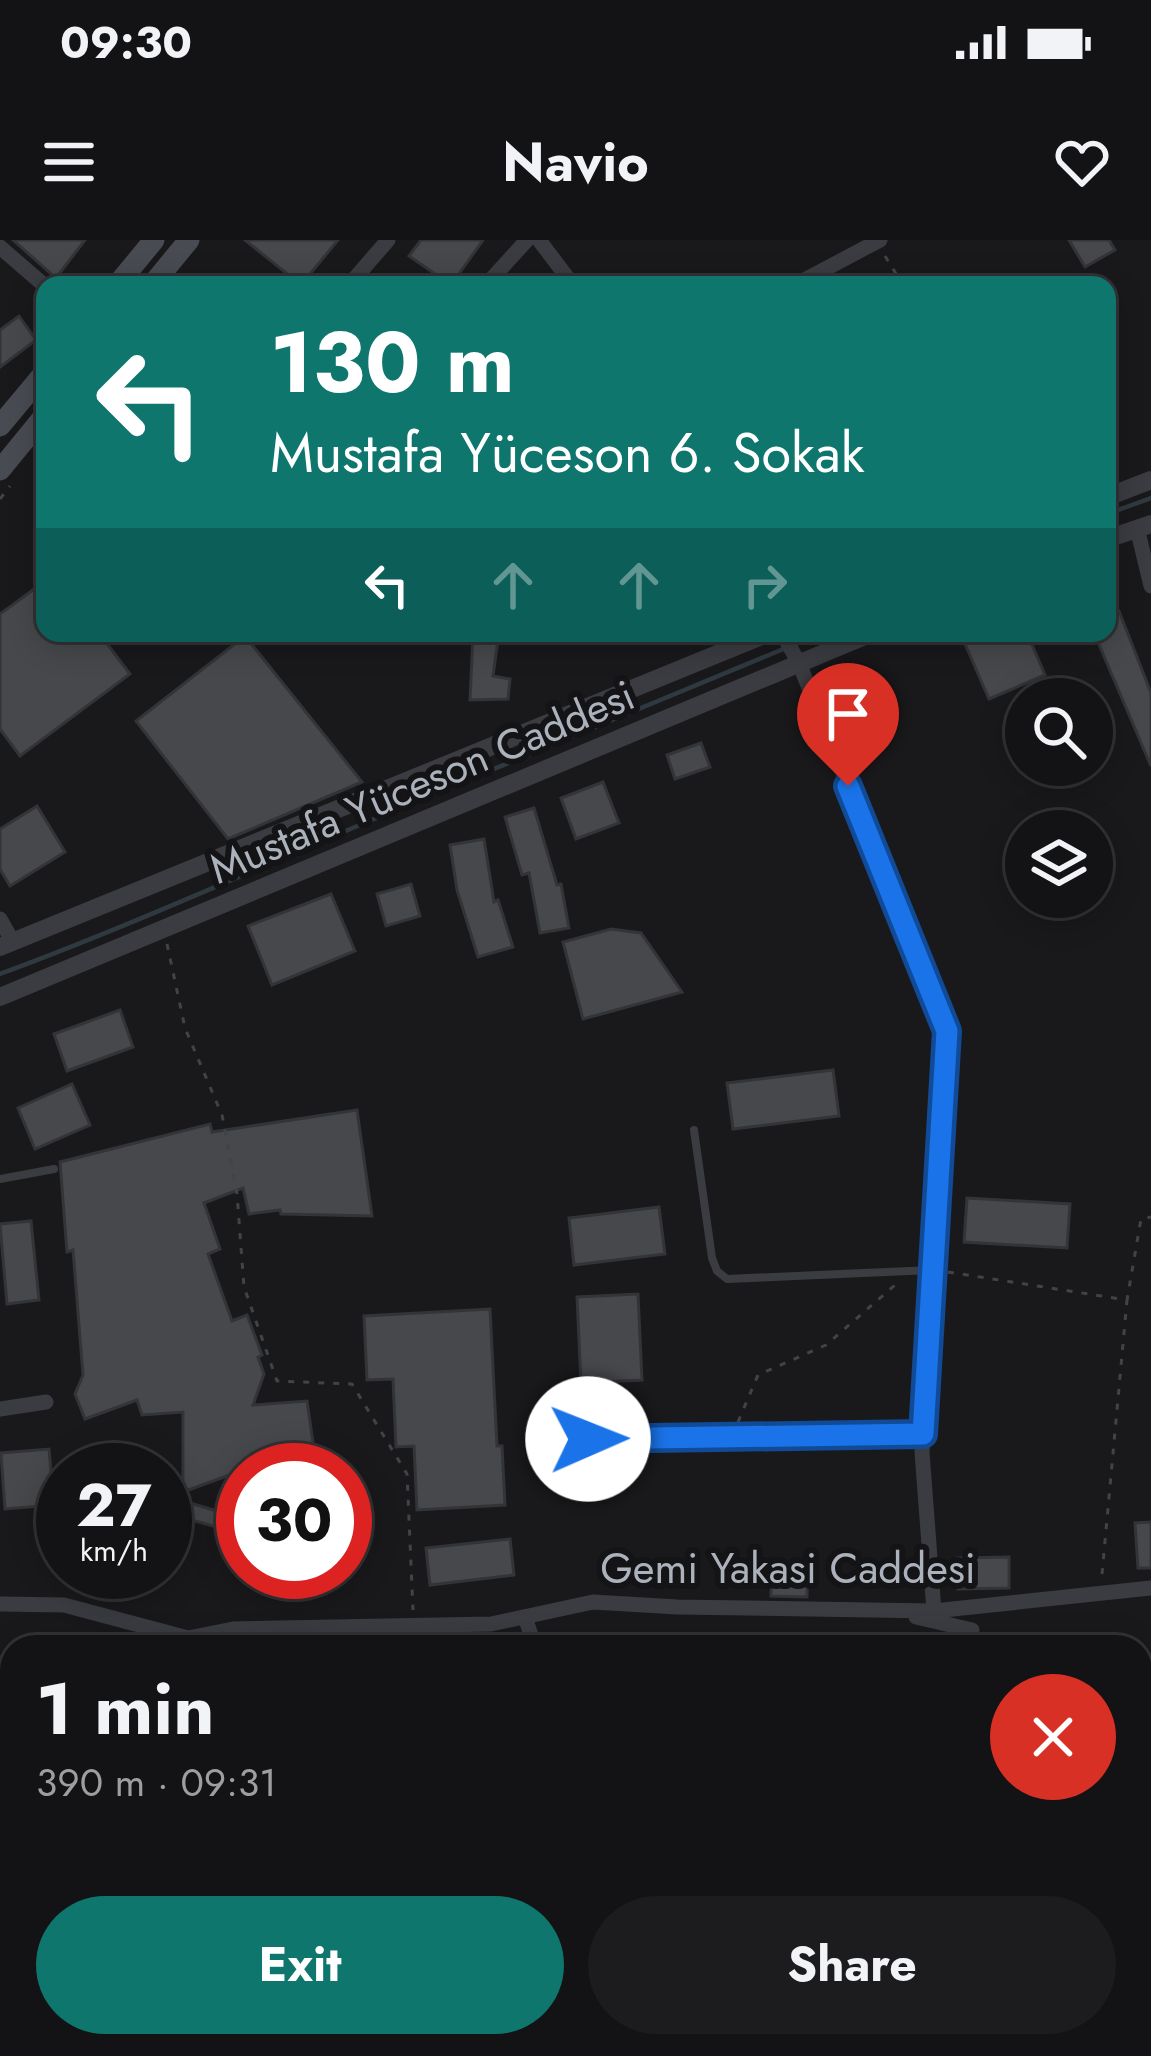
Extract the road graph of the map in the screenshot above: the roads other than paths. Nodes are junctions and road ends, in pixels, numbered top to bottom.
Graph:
1 (154, 240) edge
2 (189, 240) edge
3 (388, 240) edge
4 (526, 240) edge
5 (539, 240) edge
6 (878, 241) edge
7 (853, 246) edge
8 (0, 247) edge
9 (124, 276) edge
10 (159, 276) edge
11 (357, 276) edge
12 (494, 276) edge
13 (566, 276) edge
14 (808, 276) edge
15 (36, 278) edge
16 (36, 382) edge
17 (0, 426) edge
18 (36, 427) edge
19 (0, 470) edge
20 (1151, 480) edge
21 (1116, 494) edge
22 (1144, 526) edge
23 (1151, 586) edge
24 (786, 645) edge
25 (0, 919) edge
26 (7, 944) edge
27 (0, 997) edge
28 (694, 1130) dead end
29 (54, 1169) dead end
30 (0, 1179) edge
31 (933, 1270) junction
32 (46, 1402) dead end
33 (0, 1408) edge
34 (923, 1434) junction
35 (588, 1439) dead end
36 (1151, 1588) edge
37 (0, 1604) edge
38 (934, 1611) junction
39 (909, 1612) junction
40 (525, 1617) junction
41 (972, 1630) dead end
42 (180, 1635) edge
43 (199, 1635) edge
44 (531, 1635) edge

1 - 9 main road
2 - 10 main road
3 - 11 street
4 - 12 street
5 - 13 street
6 - 7 street
7 - 14 street
8 - 15 street
16 - 17 main road
18 - 19 main road
20 - 21 street
22 - 23 street
24 - 26 street, Mustafa Yüceson Caddesi
24 - 27 street, Mustafa Yüceson Caddesi
24 - 31 street
25 - 26 street
28 - 31 lane
29 - 30 lane
31 - 34 street
32 - 33 street
34 - 35 street
34 - 38 street
36 - 38 street, Gemi Yakasi Caddesi
37 - 42 street, Gemi Yakasi Caddesi
38 - 39 street, Gemi Yakasi Caddesi
39 - 40 street, Gemi Yakasi Caddesi
39 - 41 street
40 - 43 street, Gemi Yakasi Caddesi
40 - 44 street

